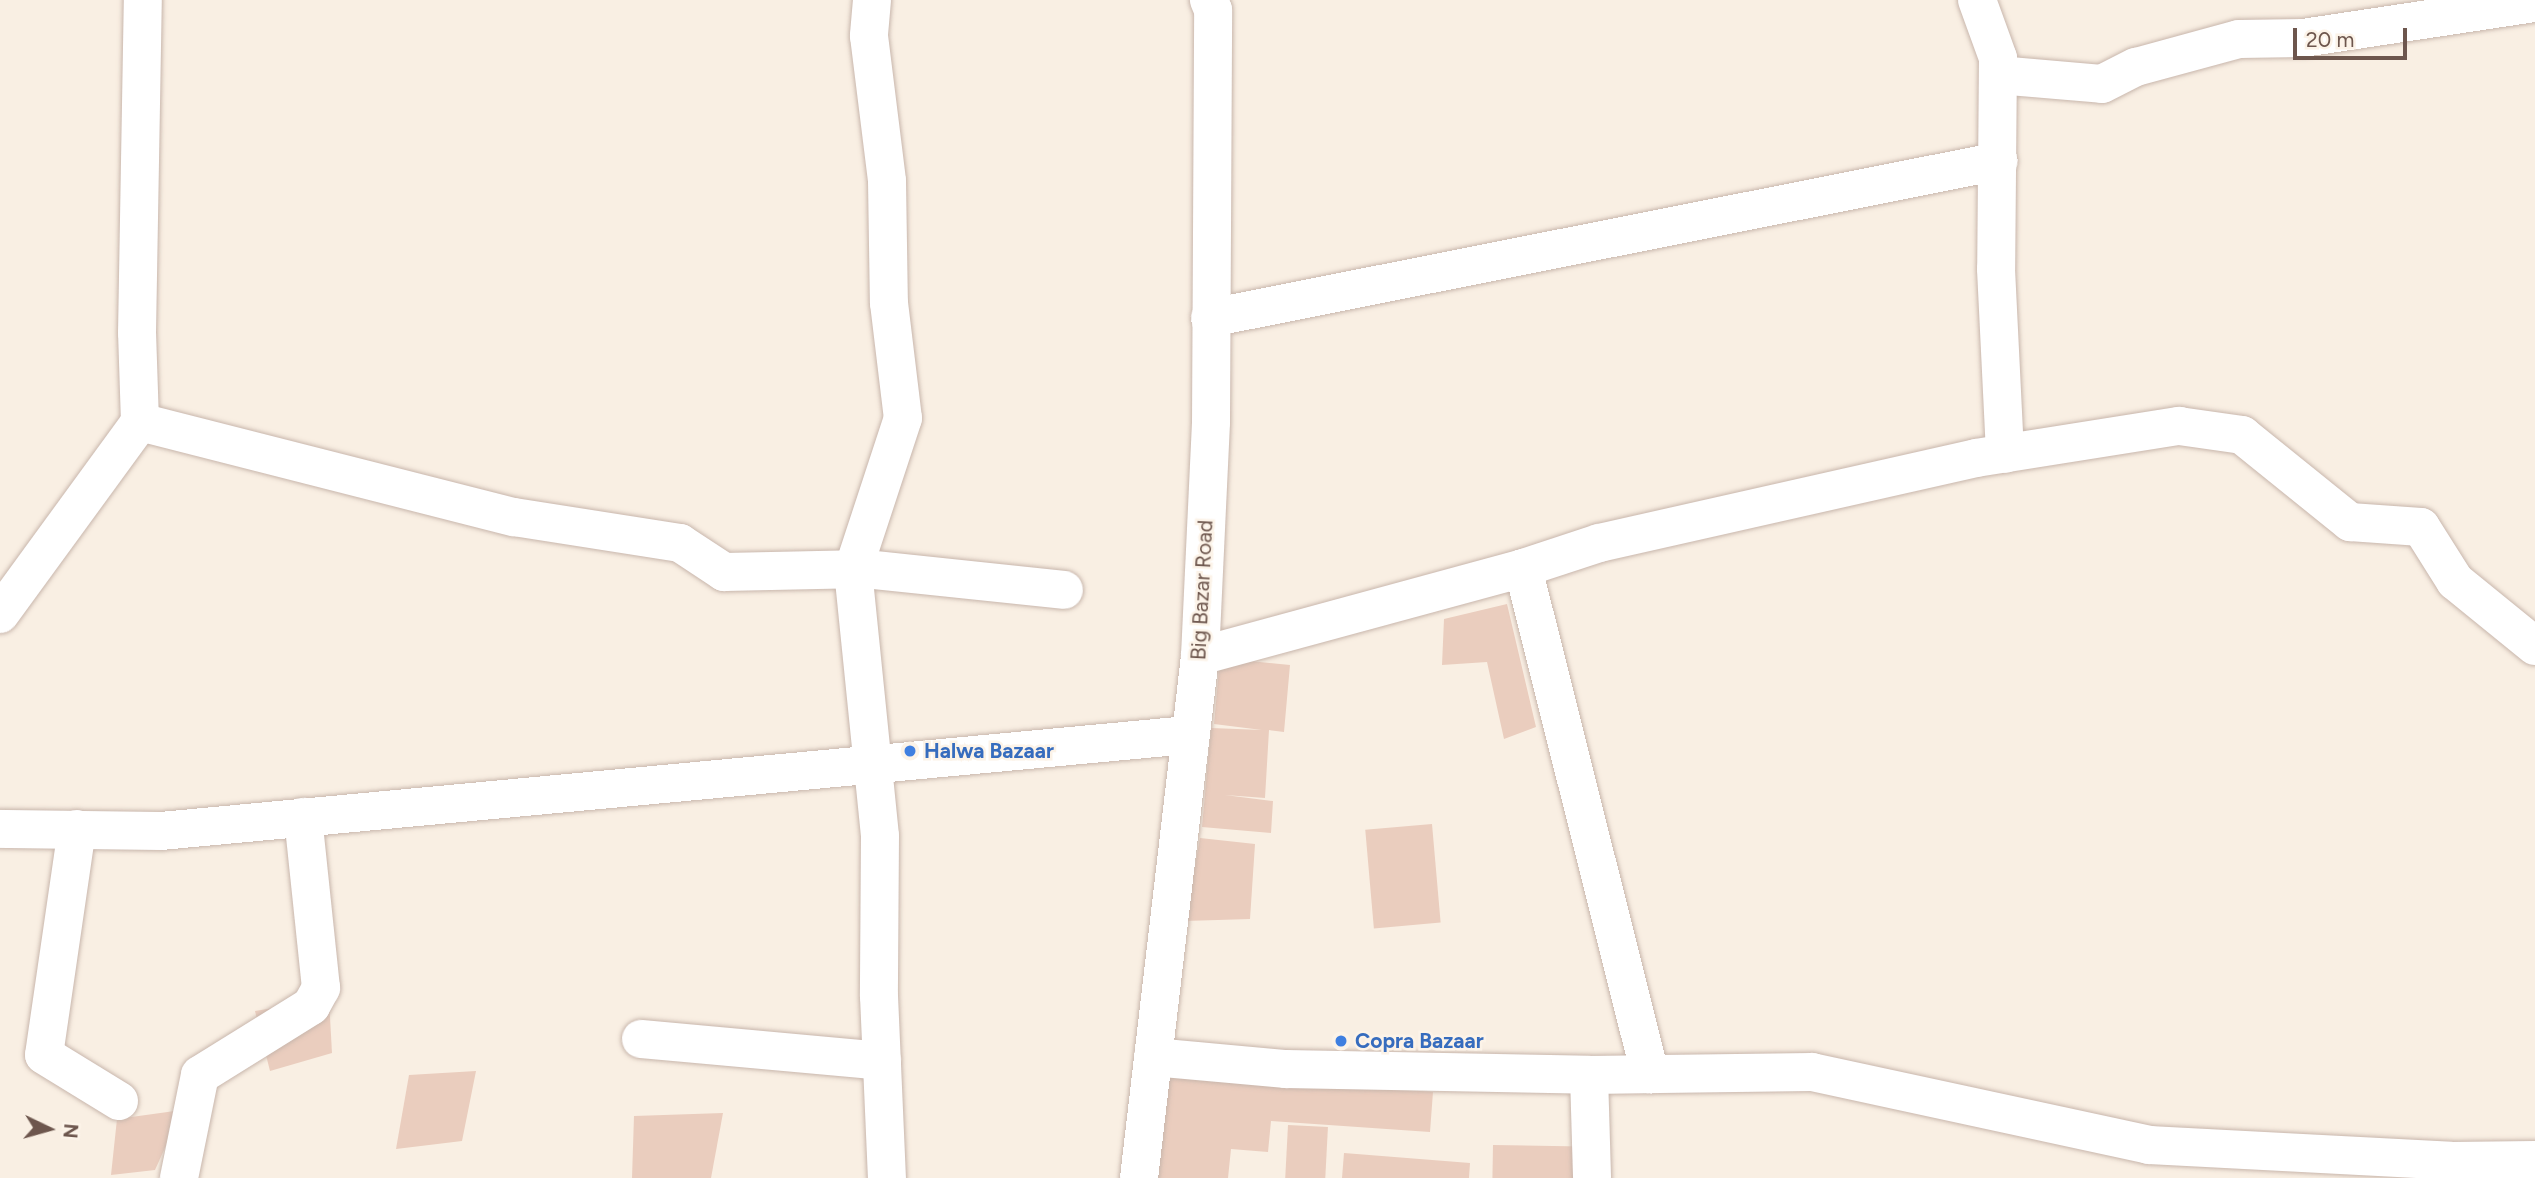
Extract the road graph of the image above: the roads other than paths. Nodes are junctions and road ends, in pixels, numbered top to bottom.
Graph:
1 (143, 0) edge
2 (872, 0) edge
3 (1209, 0) edge
4 (1977, 0) edge
5 (2535, 2) edge
6 (1998, 75) junction
7 (1999, 161) junction
8 (1210, 318) junction
9 (139, 422) junction
10 (2006, 454) junction
11 (1523, 568) junction
12 (853, 570) junction
13 (1064, 590) dead end
14 (0, 614) edge
15 (2535, 646) edge
16 (1200, 656) junction
17 (1188, 735) junction
18 (870, 764) junction
19 (303, 817) junction
20 (0, 828) edge
21 (77, 829) junction
22 (641, 1040) dead end
23 (1153, 1057) junction
24 (883, 1061) junction
25 (1650, 1074) junction
26 (1589, 1075) junction
27 (119, 1101) dead end
28 (2535, 1160) edge
29 (179, 1178) edge
30 (887, 1178) edge
31 (1139, 1178) edge
32 (1592, 1178) edge

1 - 9 street
2 - 12 street
3 - 8 street, Big Bazar Road
4 - 6 street
5 - 6 street
6 - 7 street
7 - 8 street
7 - 10 street
8 - 16 street, Big Bazar Road
9 - 12 street
9 - 14 street
10 - 11 street
10 - 15 street
11 - 16 street
11 - 25 street
12 - 13 street
12 - 18 street
16 - 17 street, Big Bazar Road
17 - 18 street
17 - 23 street, Big Bazar Road
18 - 19 street
18 - 24 street
19 - 21 street
19 - 29 street
20 - 21 street
21 - 27 street
22 - 24 street
23 - 26 street
23 - 31 street, Big Bazar Road
24 - 30 street
25 - 26 street
25 - 28 street
26 - 32 street

